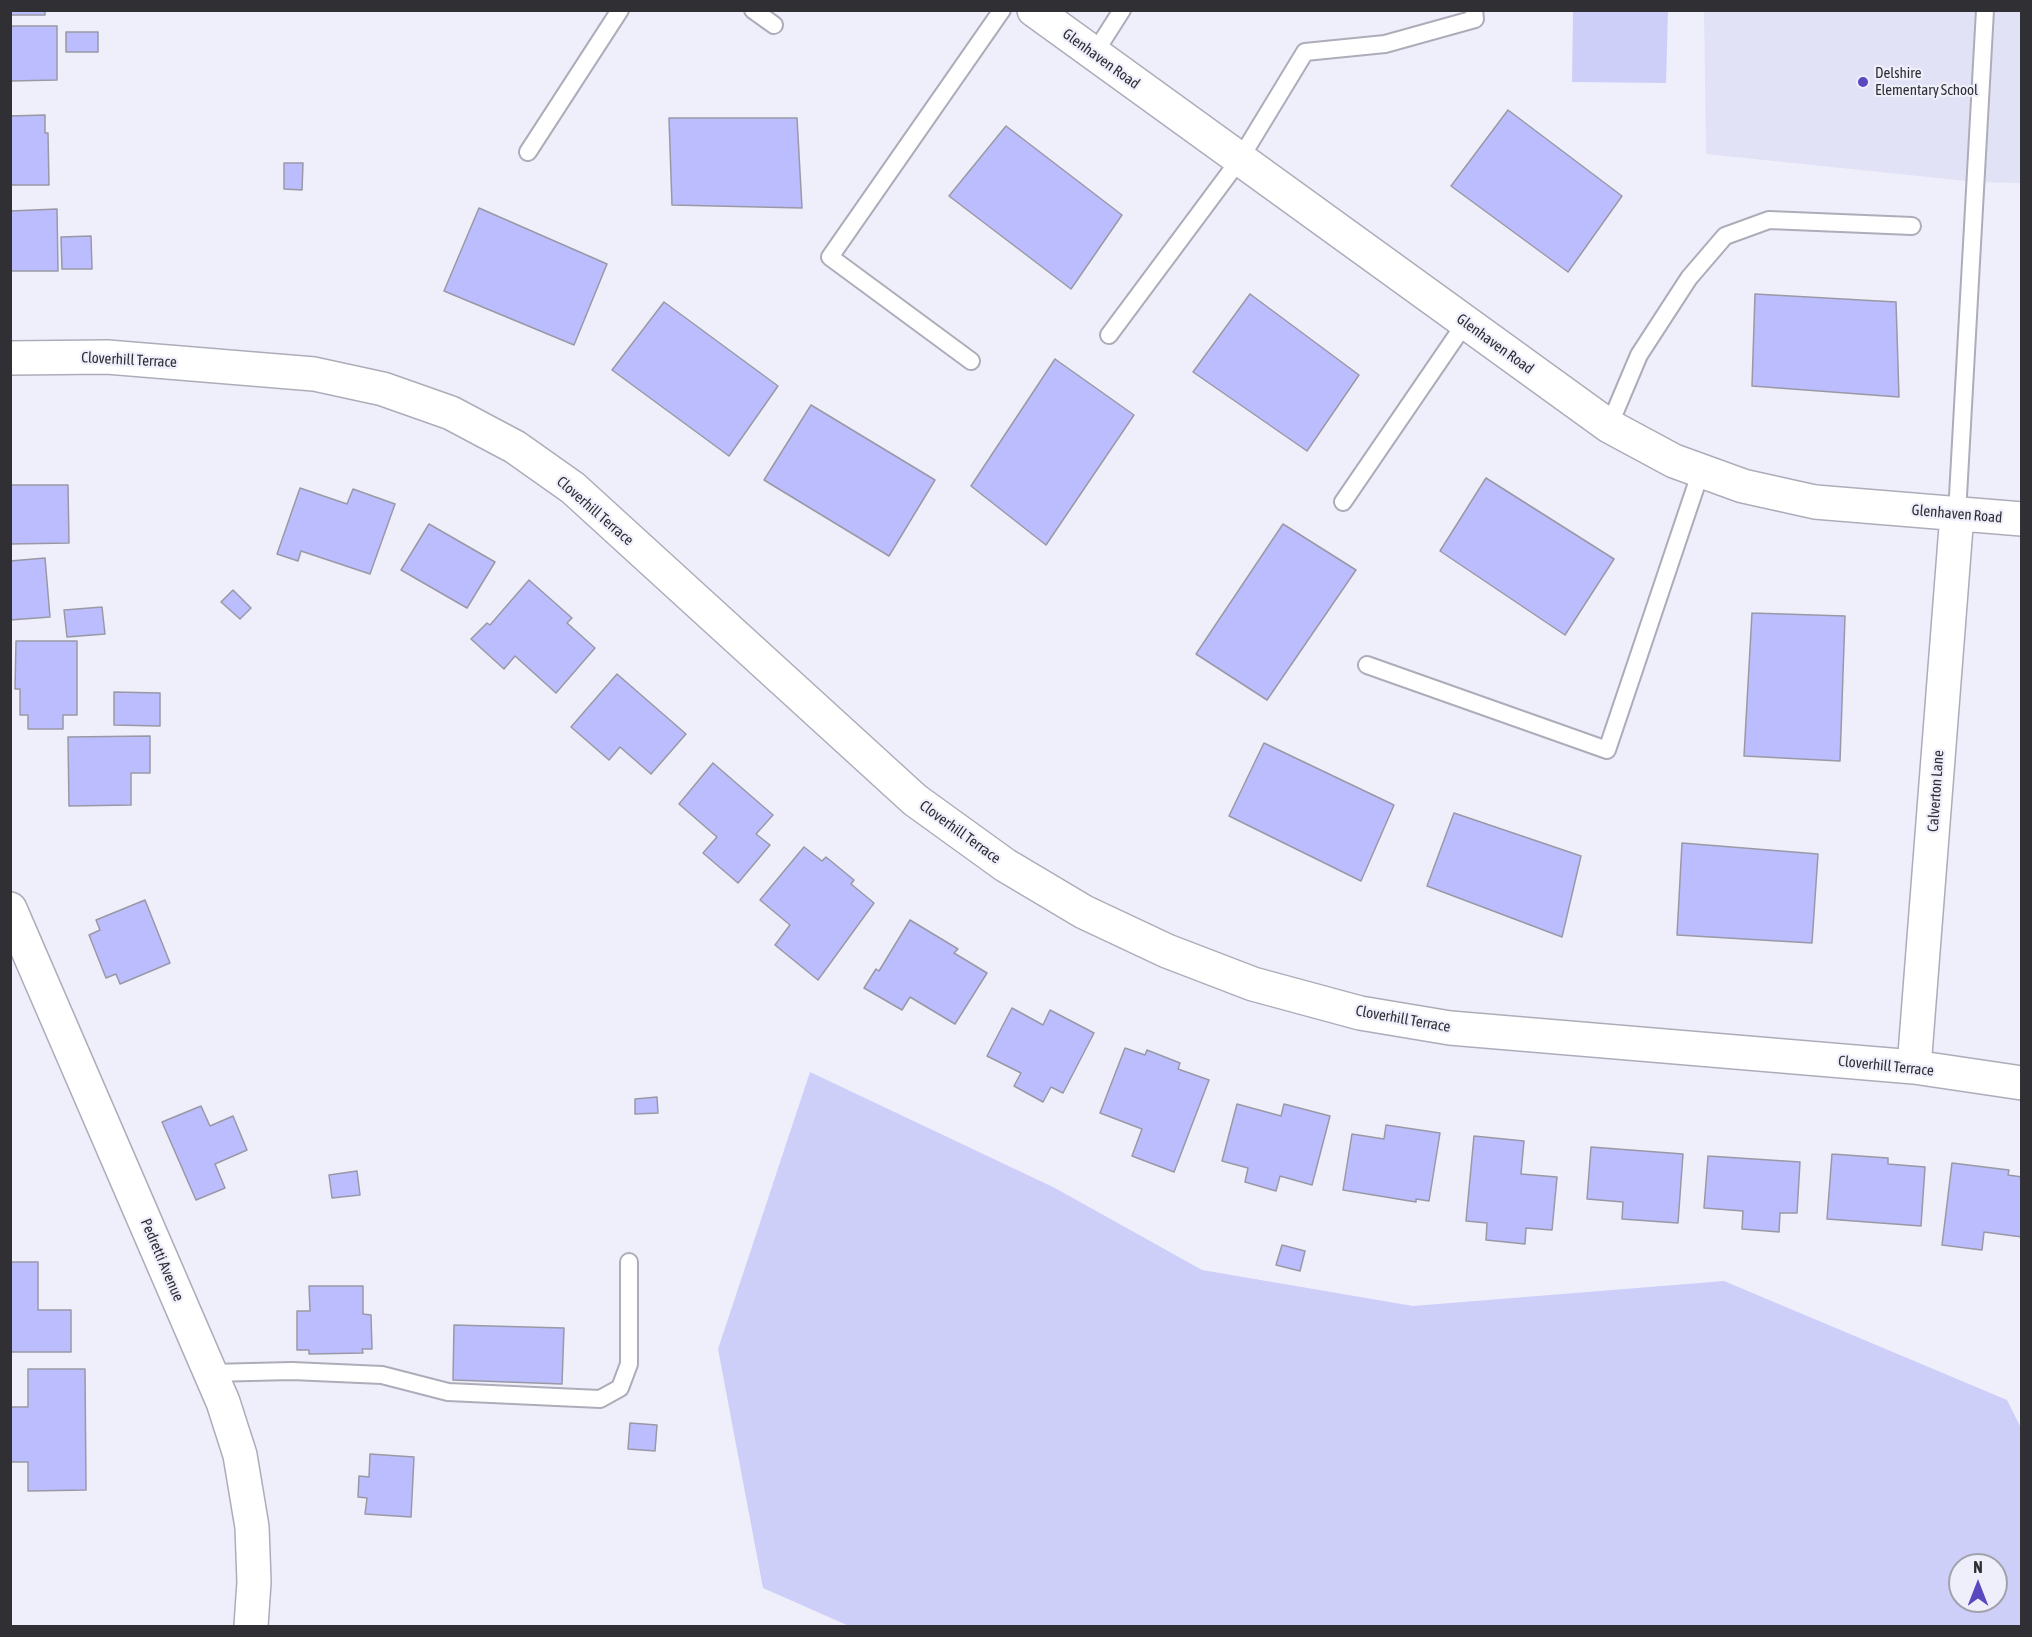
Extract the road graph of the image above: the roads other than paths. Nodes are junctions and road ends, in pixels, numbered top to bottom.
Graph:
1 (620, 10) edge
2 (753, 10) edge
3 (1002, 10) edge
4 (1034, 10) edge
5 (1122, 10) edge
6 (1474, 10) edge
7 (1985, 10) edge
8 (774, 25) dead end
9 (1094, 54) junction
10 (528, 152) dead end
11 (1240, 159) junction
12 (1912, 226) dead end
13 (1466, 322) junction
14 (1109, 335) dead end
15 (10, 358) edge
16 (970, 361) dead end
17 (1609, 426) junction
18 (1701, 471) junction
19 (1342, 502) dead end
20 (1958, 514) junction
21 (2022, 519) edge
22 (1367, 665) dead end
23 (10, 909) edge
24 (1914, 1067) junction
25 (2022, 1083) edge
26 (629, 1262) dead end
27 (210, 1373) junction
28 (251, 1626) edge

1 - 10 lane
2 - 8 lane
3 - 16 lane
4 - 9 street, Glenhaven Road
5 - 9 lane
6 - 11 lane
7 - 20 lane
9 - 11 street, Glenhaven Road
11 - 13 street, Glenhaven Road
11 - 14 lane
12 - 17 lane
13 - 17 street, Glenhaven Road
13 - 19 lane
15 - 24 street, Cloverhill Terrace
17 - 18 street, Glenhaven Road
18 - 20 street, Glenhaven Road
18 - 22 lane
20 - 21 street, Glenhaven Road
20 - 24 street, Calverton Lane
23 - 27 street, Pedretti Avenue
24 - 25 street, Cloverhill Terrace
26 - 27 lane
27 - 28 street, Pedretti Avenue

